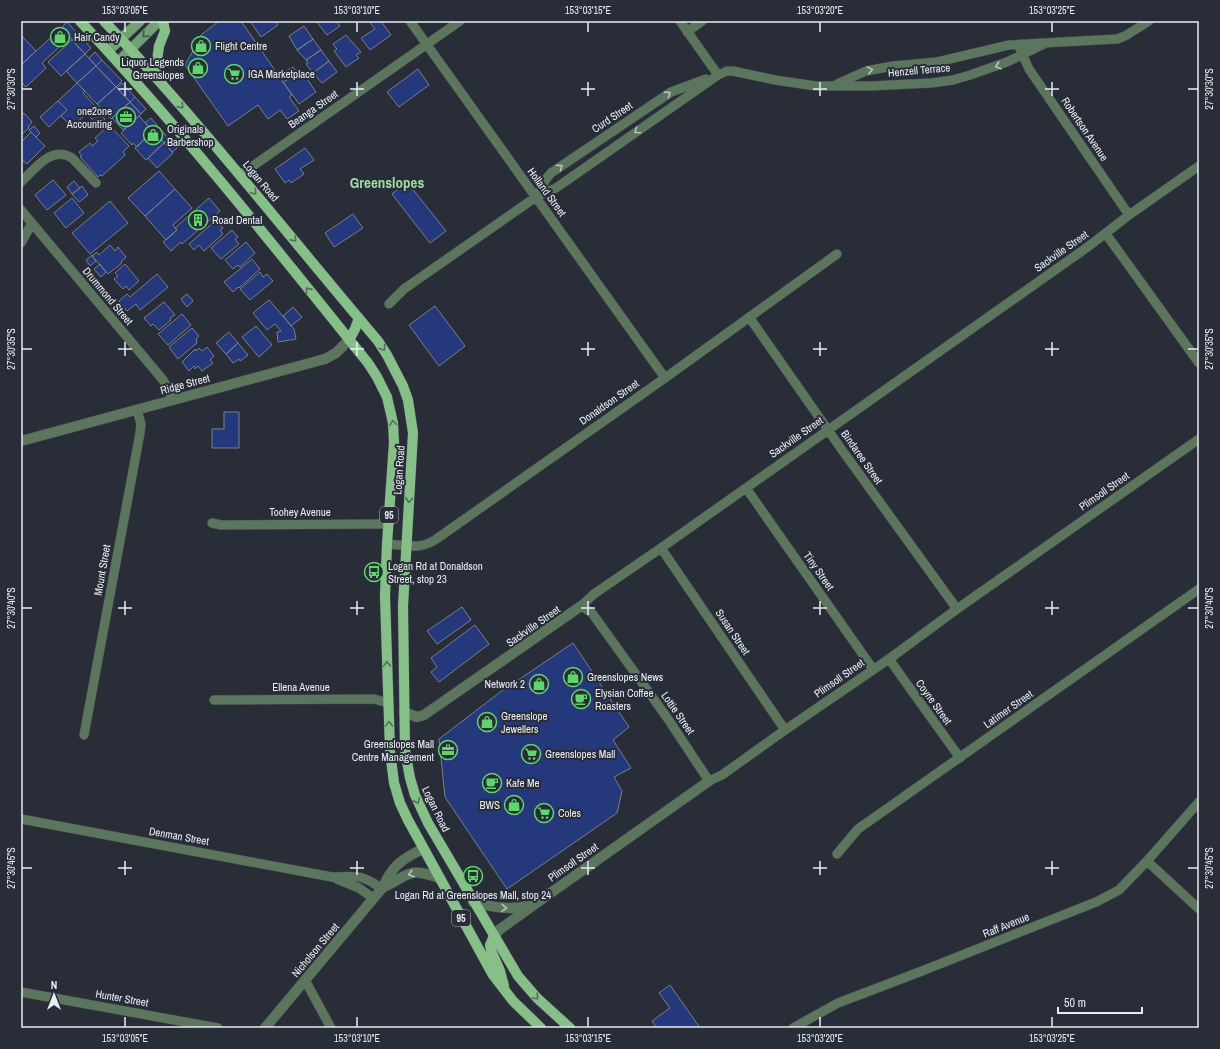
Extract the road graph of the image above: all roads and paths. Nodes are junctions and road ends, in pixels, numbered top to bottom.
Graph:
1 (80, 21) edge
2 (104, 21) edge
3 (140, 21) edge
4 (159, 21) edge
5 (163, 21) edge
6 (410, 21) edge
7 (460, 21) edge
8 (680, 21) edge
9 (702, 21) edge
10 (1149, 21) edge
11 (687, 32) junction
12 (120, 39) junction
13 (1046, 43) junction
14 (1018, 44) junction
15 (426, 45) junction
16 (131, 50) junction
17 (108, 51) junction
18 (1022, 55) junction
19 (118, 62) junction
20 (716, 75) junction
21 (155, 77) junction
22 (852, 77) junction
23 (834, 85) junction
24 (859, 86) junction
25 (1199, 166) edge
26 (240, 175) junction
27 (21, 182) edge
28 (96, 184) dead end
29 (536, 197) junction
30 (21, 210) edge
31 (1129, 215) junction
32 (32, 223) junction
33 (1106, 234) junction
34 (21, 243) edge
35 (837, 254) dead end
36 (389, 304) dead end
37 (749, 317) junction
38 (359, 318) junction
39 (349, 340) junction
40 (1199, 363) edge
41 (665, 378) junction
42 (172, 400) junction
43 (137, 410) junction
44 (828, 430) junction
45 (1199, 439) edge
46 (21, 441) edge
47 (746, 488) junction
48 (212, 523) dead end
49 (389, 524) junction
50 (407, 525) junction
51 (387, 544) junction
52 (406, 545) junction
53 (661, 548) junction
54 (1199, 589) edge
55 (581, 606) junction
56 (957, 609) junction
57 (889, 659) junction
58 (873, 669) junction
59 (214, 700) dead end
60 (388, 703) junction
61 (404, 712) junction
62 (785, 730) junction
63 (84, 735) dead end
64 (960, 758) junction
65 (709, 781) junction
66 (1199, 802) edge
67 (21, 819) edge
68 (439, 843) junction
69 (423, 849) junction
70 (837, 854) dead end
71 (1147, 862) junction
72 (332, 877) junction
73 (440, 878) junction
74 (382, 888) junction
75 (373, 898) junction
76 (473, 902) junction
77 (535, 904) junction
78 (1199, 909) edge
79 (494, 936) junction
80 (304, 980) junction
81 (21, 992) edge
82 (506, 994) junction
83 (218, 1028) edge
84 (265, 1028) edge
85 (331, 1028) edge
86 (541, 1028) edge
87 (570, 1028) edge
88 (793, 1028) edge

1 - 17 main road, Logan Road / 95
2 - 12 main road, Logan Road / 95
3 - 12 main road
4 -> 16 main road
5 - 21 main road
6 - 15 street, Holland Street
7 - 15 street, Beanga Street
8 - 11 street
9 - 11 street
10 - 13 street, Henzell Terrace
11 - 20 street
12 - 16 main road, Logan Road / 95
12 - 17 main road
13 - 14 street, Henzell Terrace
13 - 18 street, Henzell Terrace
14 - 18 street, Robertson Avenue
22 -> 14 street, Henzell Terrace
15 - 26 street, Beanga Street
15 - 29 street, Holland Street
16 - 19 main road
16 - 21 main road, Logan Road / 95
17 - 19 main road, Logan Road / 95
18 -> 24 street, Henzell Terrace
18 - 31 street, Robertson Avenue
39 -> 19 main road, Logan Road / 95
20 - 23 street, Henzell Terrace
20 -> 29 street, Curd Street
29 -> 20 street, Curd Street
21 -> 26 main road, Logan Road / 95
22 - 23 street, Henzell Terrace
22 - 24 street
23 - 24 street, Henzell Terrace
25 - 31 street, Sackville Street
26 -> 38 main road, Logan Road / 95
27 - 28 street
29 - 36 street, Curd Street
29 - 41 street, Holland Street
30 - 32 street, Drummond Street
31 - 33 street, Sackville Street
32 - 34 street
32 - 42 street, Drummond Street
33 - 40 street
33 - 44 street, Sackville Street
35 - 37 street, Donaldson Street
37 - 41 street, Donaldson Street
37 - 44 street, Bindaree Street
38 - 39 main road
38 -> 50 main road, Logan Road / 95
39 - 42 street, Ridge Street
49 -> 39 main road, Logan Road / 95
41 - 52 street, Donaldson Street
42 - 43 street, Ridge Street
43 - 46 street, Ridge Street
43 - 63 street, Mount Street
44 - 47 street, Sackville Street
44 - 56 street, Bindaree Street
45 - 56 street, Plimsoll Street
47 - 53 street, Sackville Street
47 - 58 street, Tiny Street
48 - 49 street, Toohey Avenue
49 - 50 main road
49 - 51 main road, Logan Road / 95
50 - 52 main road, Logan Road / 95
51 - 52 street, Donaldson Street
60 -> 51 main road, Logan Road / 95
52 - 61 main road, Logan Road / 95
53 - 55 street, Sackville Street
53 - 62 street, Susan Street
54 - 64 street, Latimer Street
55 - 61 street, Sackville Street
55 - 65 street, Lottie Street
56 - 57 street, Plimsoll Street
57 - 58 street, Plimsoll Street
57 - 64 street, Coyne Street
58 - 62 street, Plimsoll Street
59 - 60 street, Ellena Avenue
60 - 61 main road
69 -> 60 main road, Logan Road / 95
61 -> 68 main road, Logan Road / 95
62 - 65 street, Plimsoll Street
64 - 70 street, Latimer Street
65 - 77 street, Plimsoll Street
66 - 71 street, Raff Avenue
67 - 72 street, Denman Street
68 - 69 main road, Nicholson Street
68 - 76 main road, Logan Road / 95
69 - 73 main road, Logan Road / 95
69 - 74 street, Nicholson Street
71 - 78 street
71 - 88 street, Raff Avenue
72 - 74 street, Denman Street
72 - 75 street, Denman Street
73 -> 74 street, Nicholson Street
73 - 82 main road, Logan Road / 95
74 - 75 street, Nicholson Street
75 - 80 street, Nicholson Street
76 -> 77 street
76 - 79 main road, Logan Road / 95
77 - 79 street, Plimsoll Street
79 - 82 main road
79 -> 87 main road, Logan Road / 95
80 - 84 street, Nicholson Street
80 - 85 street
81 - 83 street, Hunter Street
82 - 86 main road, Logan Road / 95

